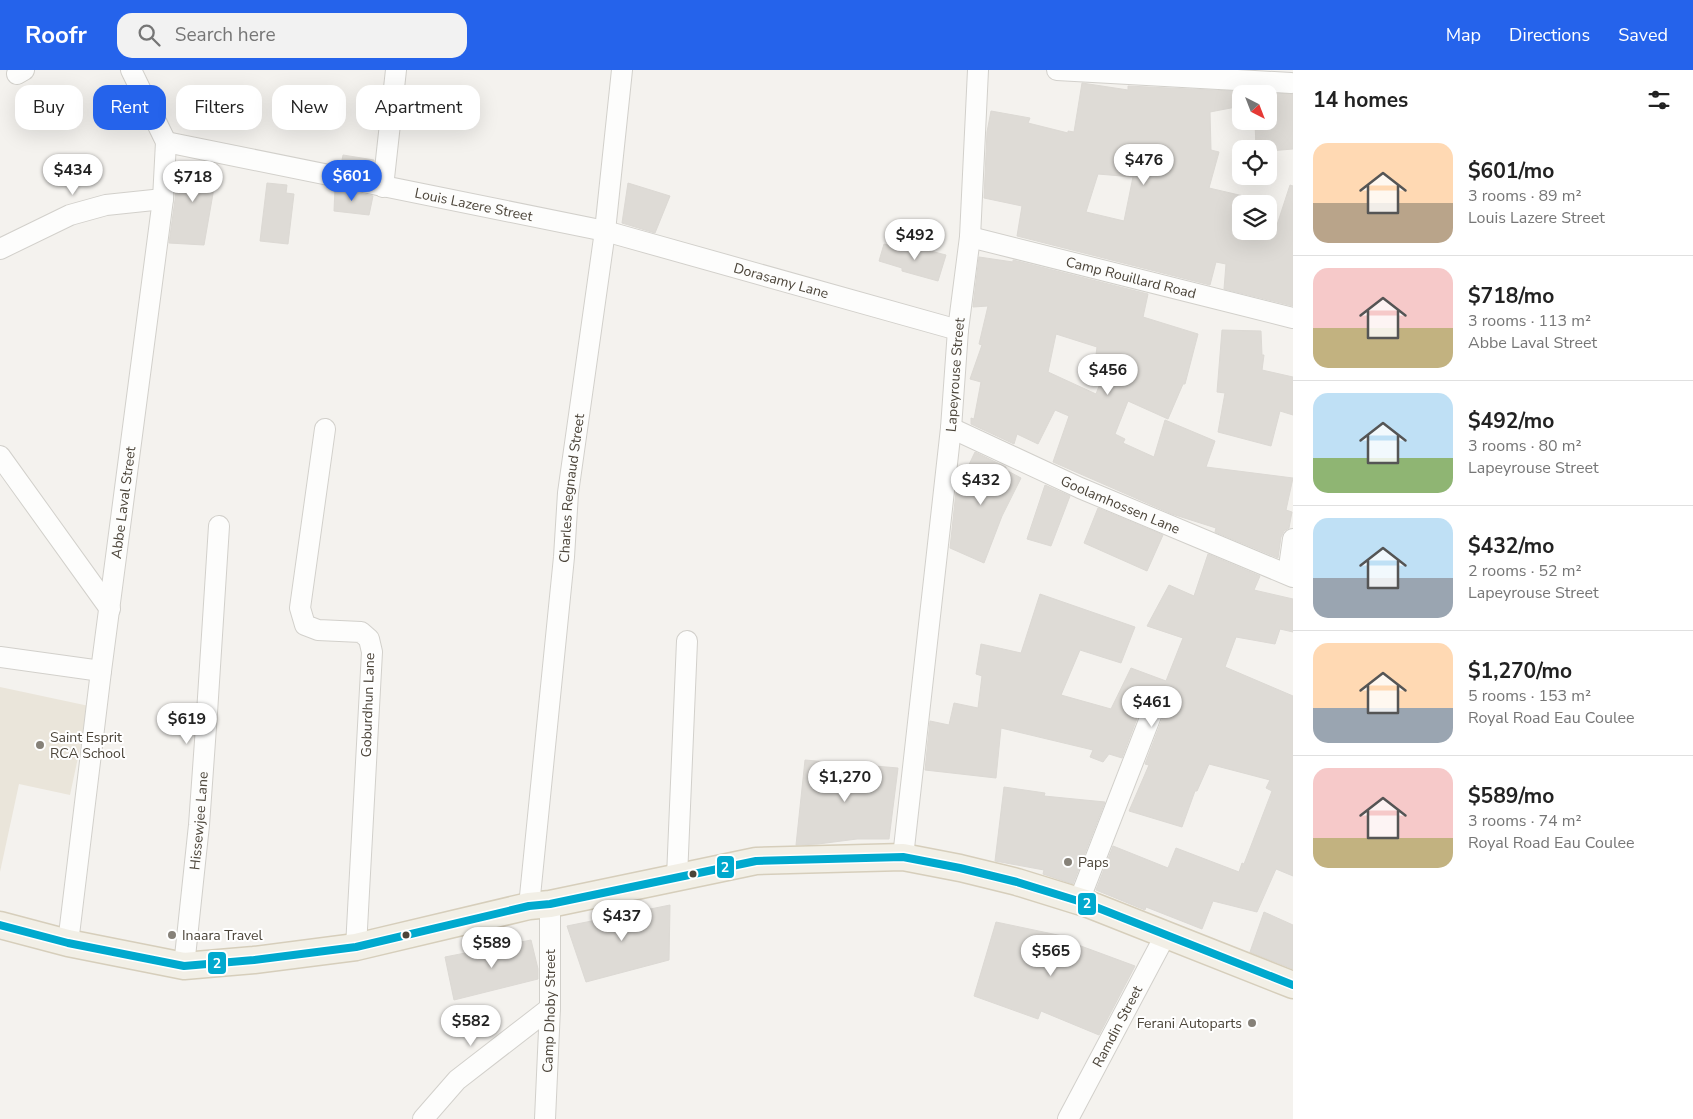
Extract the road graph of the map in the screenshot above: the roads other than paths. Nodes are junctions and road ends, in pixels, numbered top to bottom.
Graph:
1 (131, 70) edge
2 (396, 70) edge
3 (622, 70) edge
4 (978, 70) edge
5 (1057, 70) edge
6 (1291, 83) dead end
7 (166, 142) junction
8 (384, 187) junction
9 (163, 199) junction
10 (605, 231) junction
11 (970, 237) junction
12 (0, 249) edge
13 (1293, 318) edge
14 (958, 330) junction
15 (951, 428) junction
16 (325, 429) dead end
17 (0, 456) edge
18 (219, 526) dead end
19 (1293, 538) edge
20 (1290, 576) edge
21 (110, 609) junction
22 (687, 641) dead end
23 (0, 657) edge
24 (101, 671) junction
25 (1152, 713) dead end
26 (903, 857) junction
27 (677, 877) junction
28 (1079, 901) junction
29 (539, 905) junction
30 (0, 925) edge
31 (1166, 934) junction
32 (68, 943) junction
33 (356, 947) junction
34 (184, 966) junction
35 (1293, 985) edge
36 (550, 1008) junction
37 (423, 1119) edge
38 (545, 1119) edge
39 (1068, 1119) edge

1 - 7 street, Abbe Laval Street
2 - 8 street
3 - 10 street, Charles Regnaud Street
4 - 11 street, Lapeyrouse Street
5 - 6 street
7 - 8 street, Louis Lazere Street
7 - 9 street, Abbe Laval Street
8 - 10 street, Louis Lazere Street
9 - 12 street
9 - 21 street, Abbe Laval Street
10 - 14 street, Dorasamy Lane
10 - 29 street, Charles Regnaud Street
11 - 13 street, Camp Rouillard Road
11 - 14 street, Lapeyrouse Street
14 - 15 street, Lapeyrouse Street
15 - 20 street, Goolamhossen Lane
15 - 26 street, Lapeyrouse Street
16 - 33 street, Goburdhun Lane
17 - 21 street
18 - 34 street, Hissewjee Lane
19 - 20 street
21 - 24 street, Abbe Laval Street
22 - 27 street
23 - 24 street
24 - 32 street, Abbe Laval Street
25 - 28 street
26 - 27 main road
26 - 28 main road
27 - 29 main road
28 - 31 main road
29 - 33 main road
29 - 36 street, Camp Dhoby Street
30 - 32 main road
31 - 35 main road
31 - 39 street, Ramdin Street
32 - 34 main road
33 - 34 main road
36 - 37 street
36 - 38 street, Camp Dhoby Street

